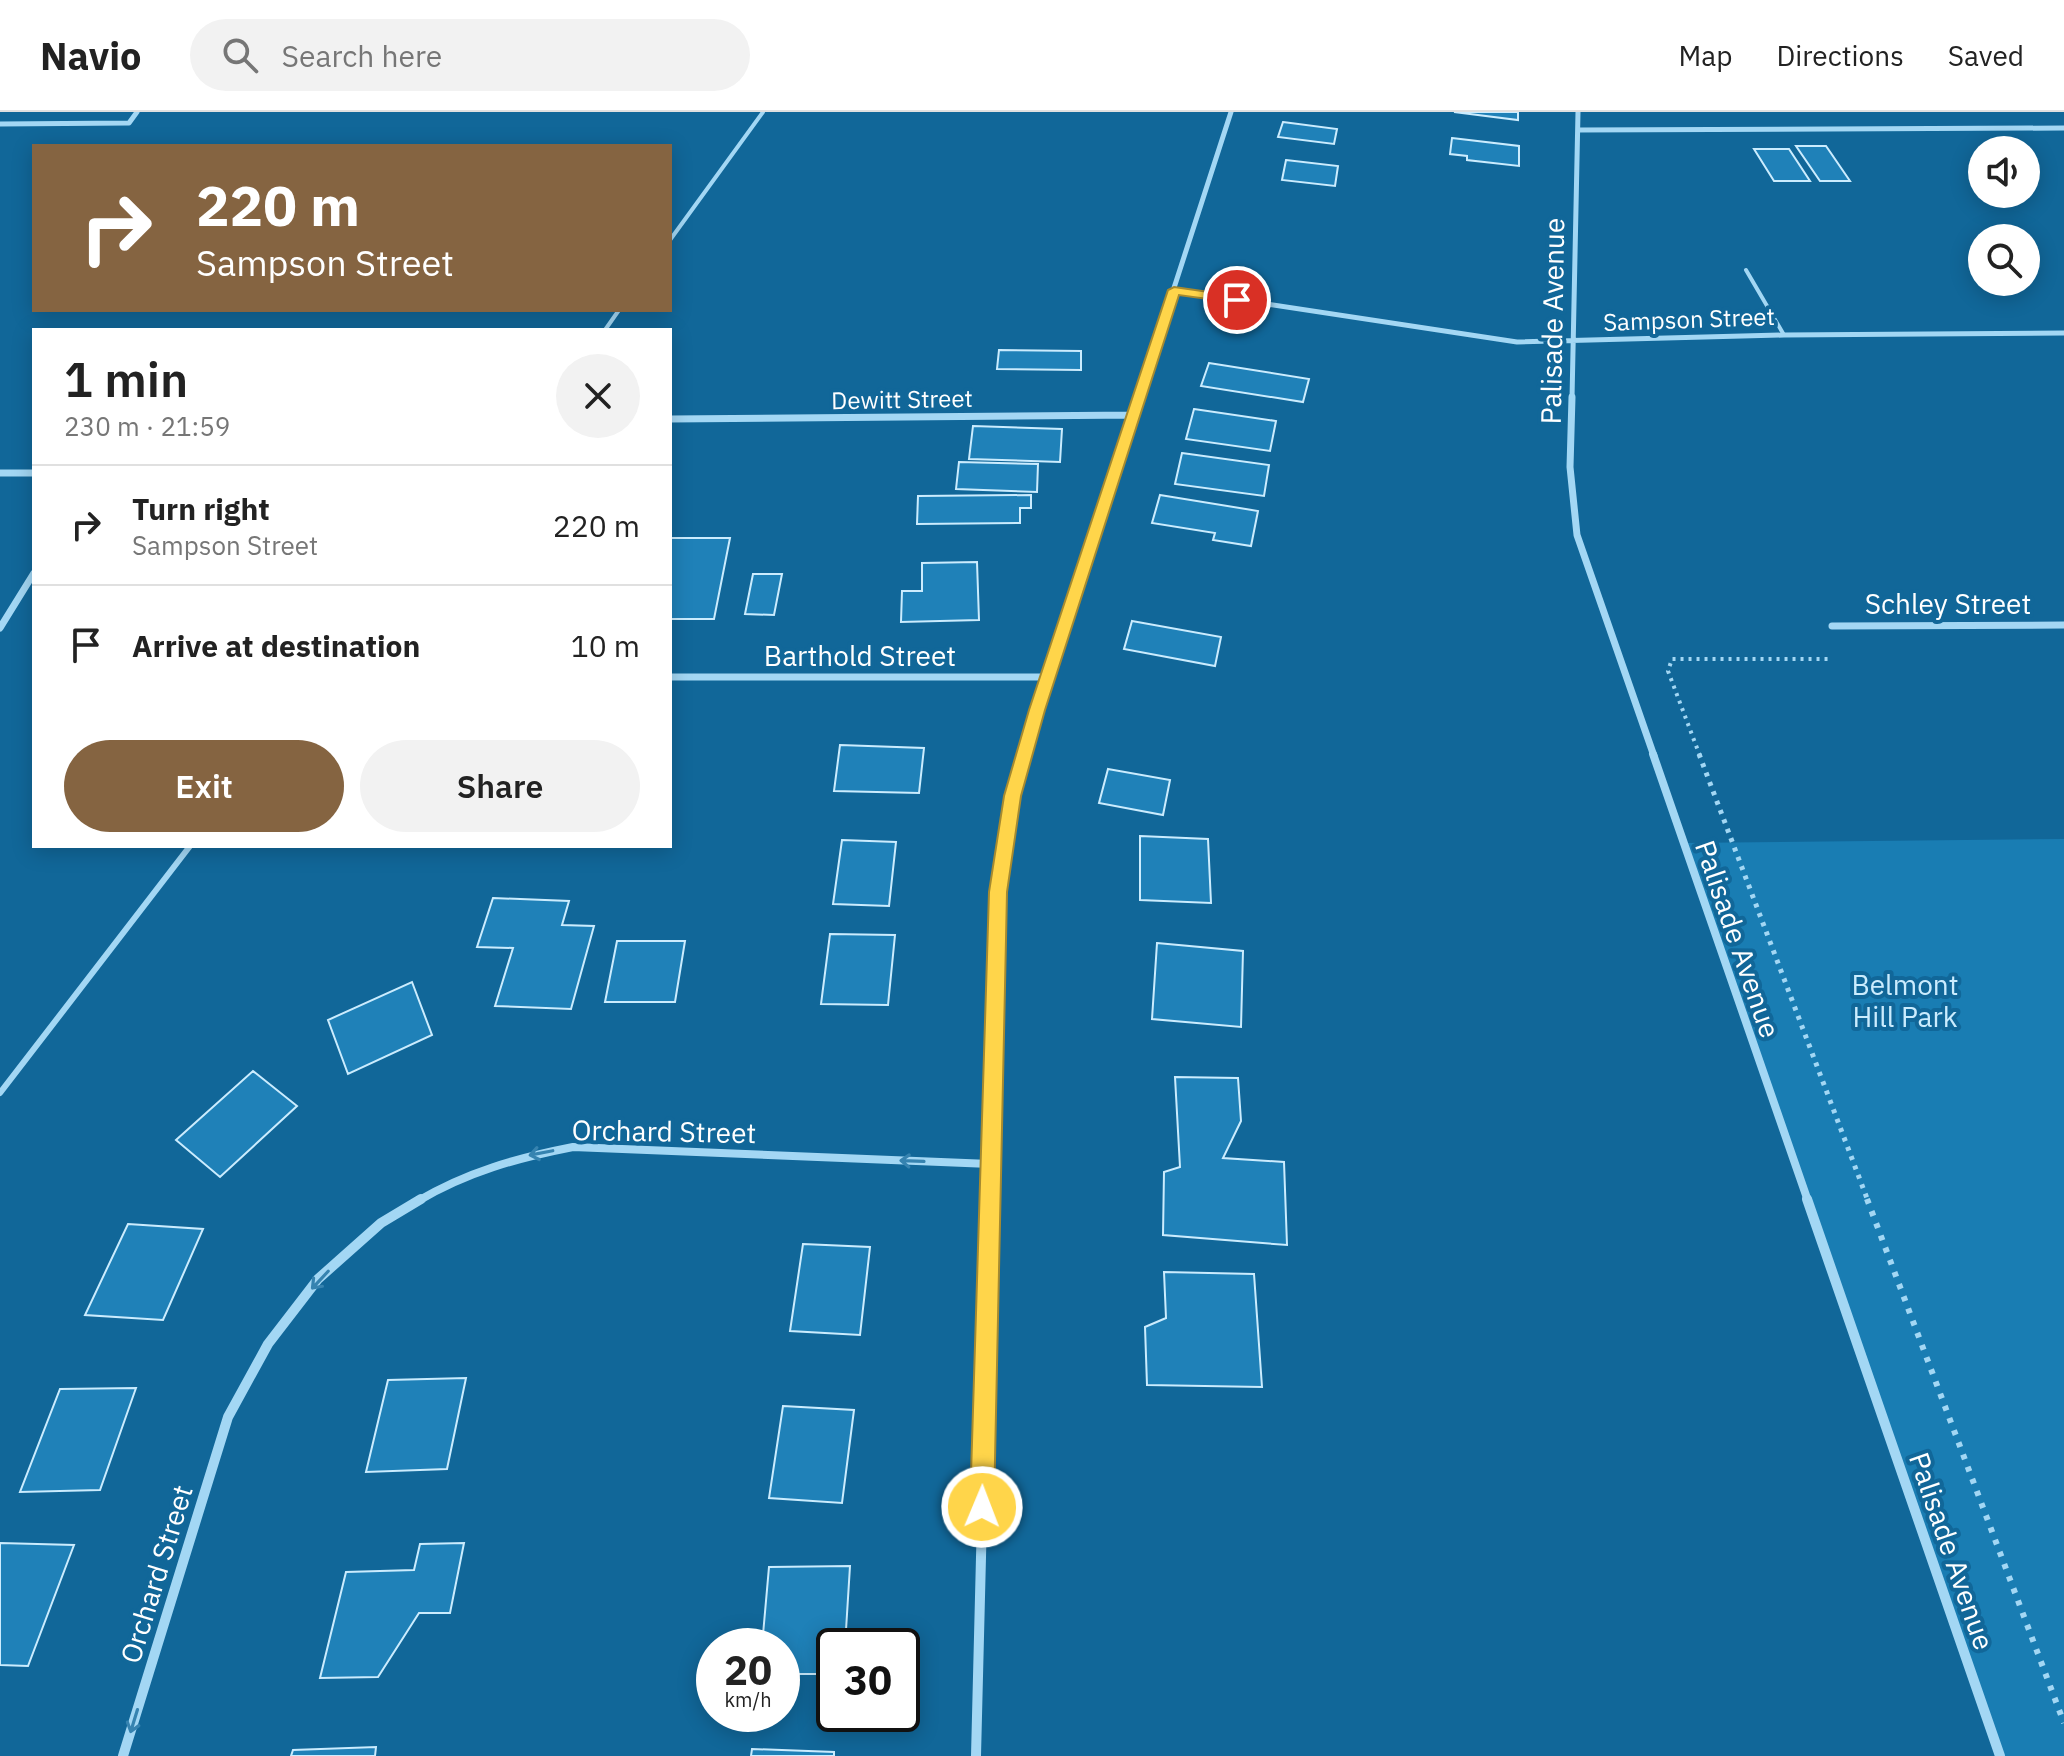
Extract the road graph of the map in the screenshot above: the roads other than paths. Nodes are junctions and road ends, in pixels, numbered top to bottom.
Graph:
1 (137, 112) edge
2 (763, 112) edge
3 (1231, 112) edge
4 (1578, 112) edge
5 (0, 124) edge
6 (2064, 128) edge
7 (1578, 130) junction
8 (672, 237) edge
9 (1746, 270) dead end
10 (1174, 290) junction
11 (2064, 333) edge
12 (1784, 335) junction
13 (1575, 341) junction
14 (1135, 415) junction
15 (672, 419) edge
16 (0, 473) edge
17 (32, 473) edge
18 (32, 576) edge
19 (2064, 625) edge
20 (1832, 626) dead end
21 (0, 628) edge
22 (672, 677) edge
23 (1050, 677) junction
24 (189, 848) edge
25 (0, 1093) edge
26 (990, 1164) junction
27 (123, 1756) edge
28 (976, 1756) edge
29 (2000, 1756) edge

1 - 5 street
2 - 8 lane
3 - 10 street
4 - 7 street, Palisade Avenue
6 - 7 street
7 - 13 street, Palisade Avenue
9 - 12 lane
10 - 13 street, Sampson Street
10 - 14 street
11 - 12 street, Sampson Street
12 - 13 street, Sampson Street
13 - 29 street, Palisade Avenue
14 - 15 street, Dewitt Street
14 - 23 street
16 - 17 street
18 - 21 street
19 - 20 street, Schley Street
22 - 23 street, Barthold Street
23 - 26 street
24 - 25 lane
26 -> 27 street, Orchard Street
26 - 28 street

